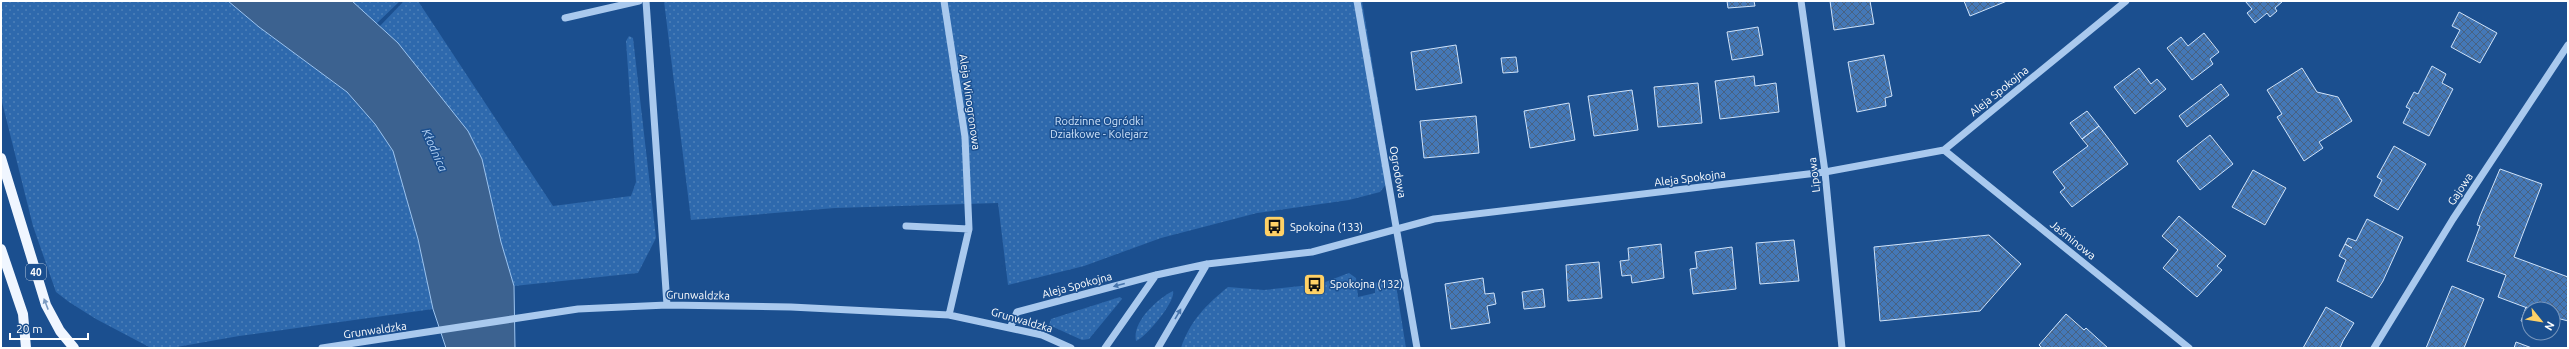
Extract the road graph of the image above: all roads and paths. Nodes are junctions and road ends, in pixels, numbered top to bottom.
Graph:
1 (639, 1) edge
2 (646, 1) edge
3 (944, 1) edge
4 (1357, 1) edge
5 (1801, 1) edge
6 (2126, 1) edge
7 (565, 18) dead end
8 (2568, 45) edge
9 (1944, 150) junction
10 (1, 158) edge
11 (1825, 172) junction
12 (906, 226) dead end
13 (969, 230) junction
14 (1396, 230) junction
15 (1, 249) edge
16 (1206, 264) junction
17 (1156, 275) junction
18 (667, 305) junction
19 (949, 315) junction
20 (1011, 326) junction
21 (26, 348) edge
22 (74, 348) edge
23 (322, 348) edge
24 (1071, 348) edge
25 (1105, 348) edge
26 (1158, 348) edge
27 (1417, 348) edge
28 (1842, 348) edge
29 (2189, 348) edge
30 (2374, 348) edge

1 - 7 street
2 - 18 street
3 - 13 street, Aleja Winogronowa
4 - 14 street, Ogrodowa
5 - 11 street, Lipowa
6 - 9 street, Aleja Spokojna
8 - 30 street, Gajowa
9 - 11 street, Aleja Spokojna
9 - 29 street, Jaśminowa
22 -> 10 main road, 40
11 - 14 street, Aleja Spokojna
11 - 28 street, Lipowa
12 - 13 street
13 - 19 street, Aleja Winogronowa
14 - 16 street, Aleja Spokojna
14 - 27 street, Ogrodowa
15 - 21 main road, 40
16 - 17 street, Aleja Spokojna
26 -> 16 street
17 -> 20 street, Aleja Spokojna
17 - 25 street
18 - 19 street, Grunwaldzka
18 - 23 street, Grunwaldzka
19 - 20 street, Grunwaldzka
20 - 24 street, Grunwaldzka

